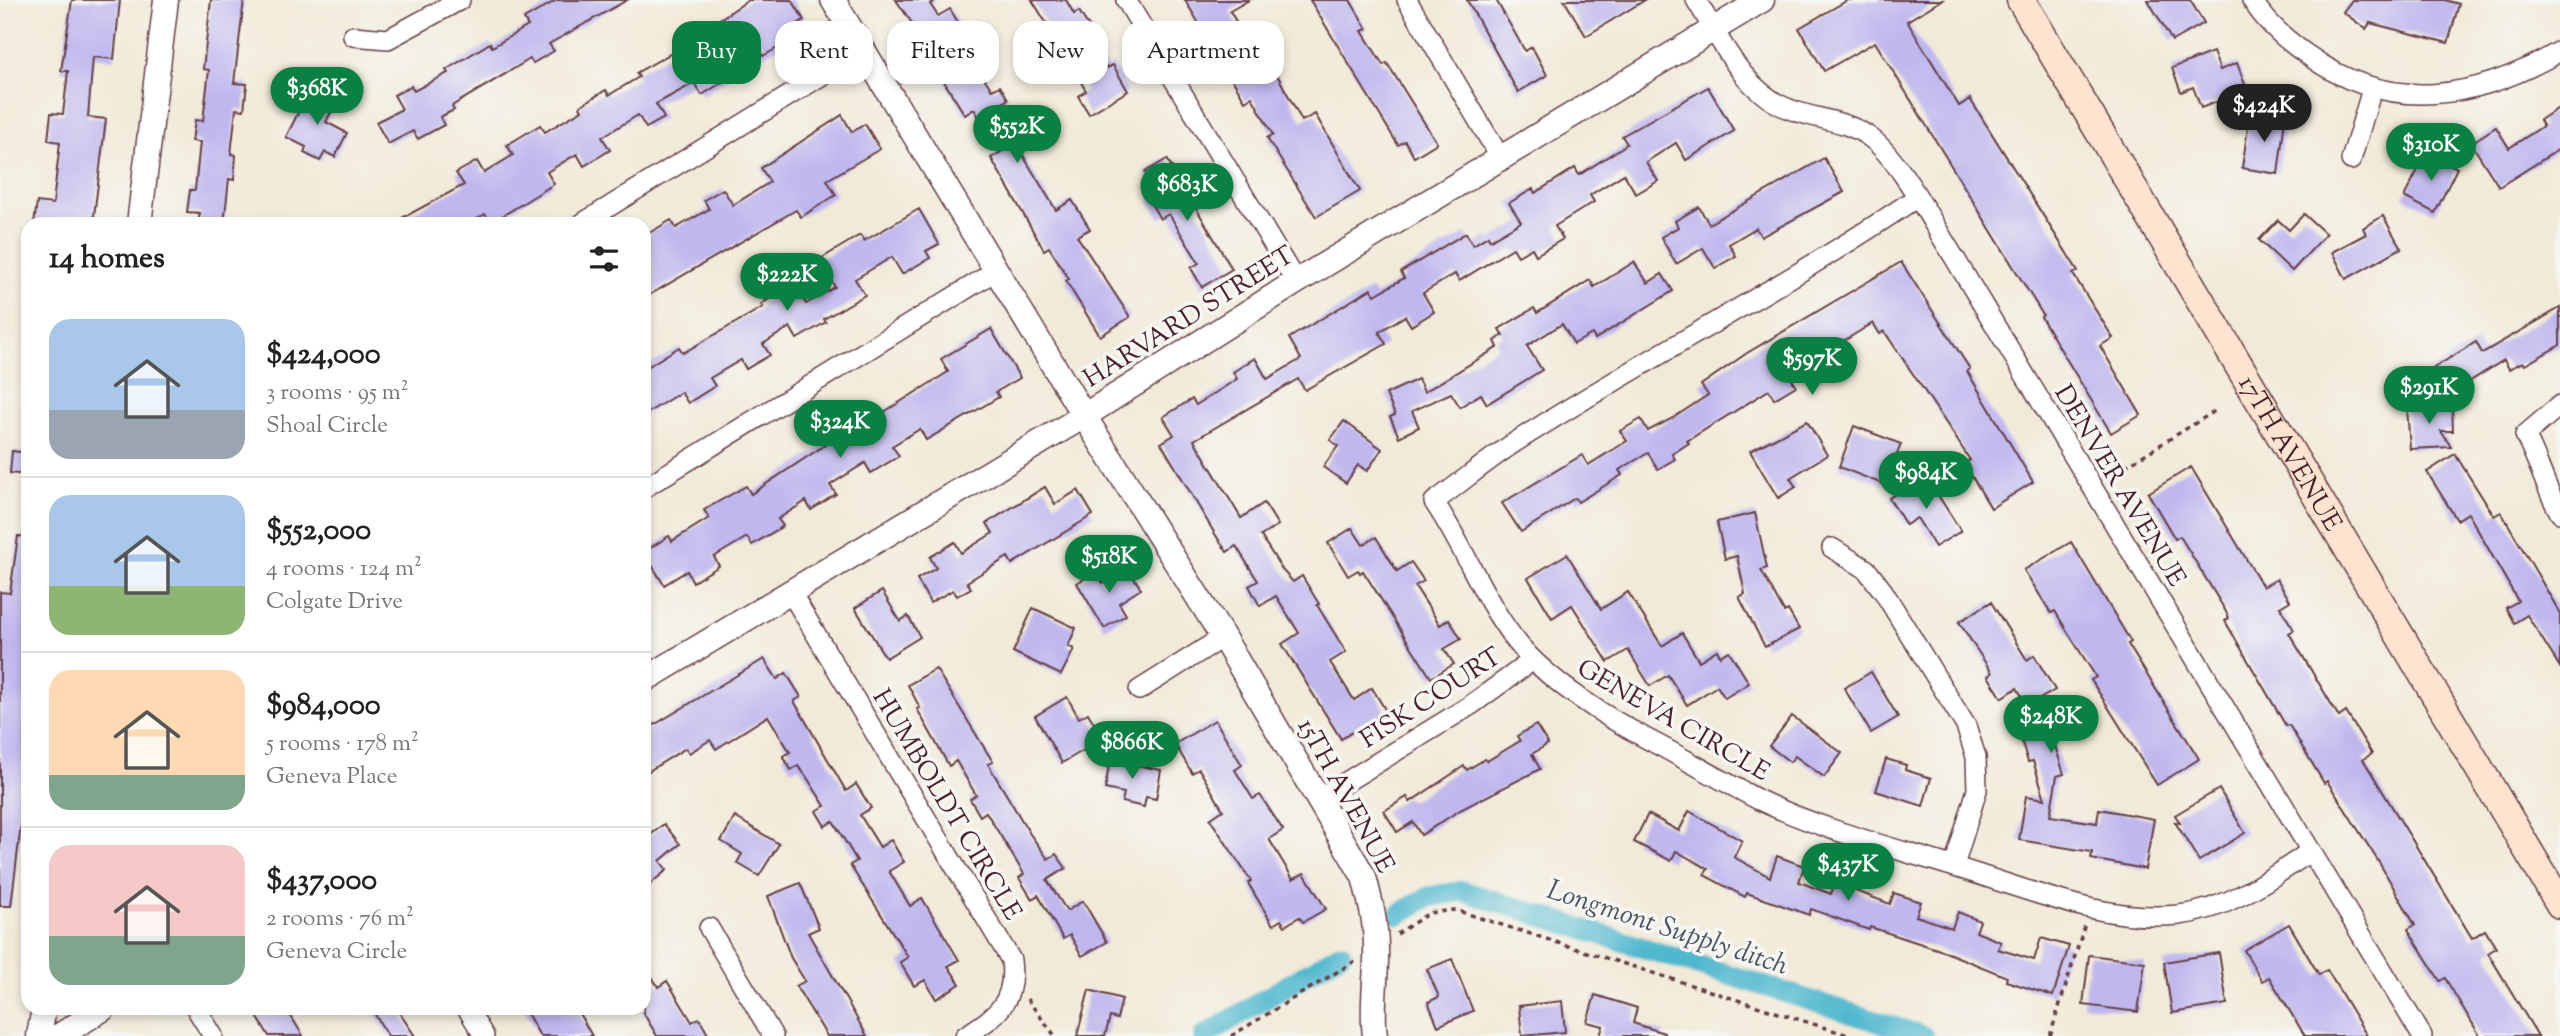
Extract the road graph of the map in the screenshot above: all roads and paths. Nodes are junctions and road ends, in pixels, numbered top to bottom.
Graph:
1 (166, 0) edge
2 (460, 0) edge
3 (833, 0) edge
4 (1126, 0) edge
5 (1407, 0) edge
6 (1696, 0) edge
7 (1762, 0) edge
8 (2021, 0) edge
9 (2252, 0) edge
10 (846, 21) edge
11 (1715, 29) junction
12 (353, 36) dead end
13 (2560, 51) edge
14 (873, 66) edge
15 (808, 84) edge
16 (2372, 89) junction
17 (1501, 159) junction
18 (2351, 160) dead end
19 (1916, 198) junction
20 (140, 217) edge
21 (592, 217) edge
22 (997, 270) junction
23 (1296, 282) junction
24 (2560, 405) edge
25 (2215, 411) dead end
26 (1084, 416) junction
27 (651, 484) edge
28 (2092, 487) junction
29 (2560, 513) edge
30 (1832, 548) dead end
31 (790, 592) junction
32 (1223, 637) junction
33 (1533, 660) junction
34 (651, 676) edge
35 (1139, 690) dead end
36 (1320, 798) junction
37 (2311, 851) junction
38 (1954, 866) junction
39 (2560, 904) edge
40 (2090, 908) junction
41 (709, 929) dead end
42 (1390, 938) dead end
43 (1358, 958) dead end
44 (1014, 981) junction
45 (43, 1015) edge
46 (93, 1015) edge
47 (200, 1015) edge
48 (471, 1015) edge
49 (39, 1036) edge
50 (59, 1036) edge
51 (213, 1036) edge
52 (484, 1036) edge
53 (773, 1036) edge
54 (965, 1036) edge
55 (1055, 1036) edge
56 (1231, 1036) edge
57 (1375, 1036) edge
58 (1851, 1036) edge
59 (2050, 1036) edge
60 (2422, 1036) edge

1 - 20 street
2 - 12 street
3 - 10 street, 15TH AVENUE
4 - 23 street
5 - 17 street
6 - 11 street, DENVER AVENUE
7 - 11 street, HARVARD STREET
8 - 39 main road, 17TH AVENUE
9 - 16 street
11 - 17 street, HARVARD STREET
11 - 19 street, DENVER AVENUE
13 - 16 street
14 - 22 street, 15TH AVENUE
15 - 21 street
16 - 18 street
17 - 23 street, HARVARD STREET
19 - 28 street, DENVER AVENUE
19 - 33 street, GENEVA CIRCLE
22 - 26 street, 15TH AVENUE
22 - 27 street
23 - 26 street, HARVARD STREET
24 - 29 street
25 - 28 path
26 - 31 street, HARVARD STREET
26 - 32 street, 15TH AVENUE
28 - 37 street, DENVER AVENUE
30 - 38 street
31 - 34 street, HARVARD STREET
31 - 44 street, HUMBOLDT CIRCLE
32 - 35 street
32 - 36 street, 15TH AVENUE
33 - 36 street, FISK COURT
33 - 38 street, GENEVA CIRCLE
36 - 57 street, 15TH AVENUE
37 - 40 street, GENEVA CIRCLE
37 - 60 street, DENVER AVENUE
38 - 40 street, GENEVA CIRCLE
40 - 59 path
41 - 53 street
42 - 58 path
43 - 56 path
44 - 54 street
44 - 55 path
45 - 49 street
46 - 50 street
47 - 51 street
48 - 52 street

